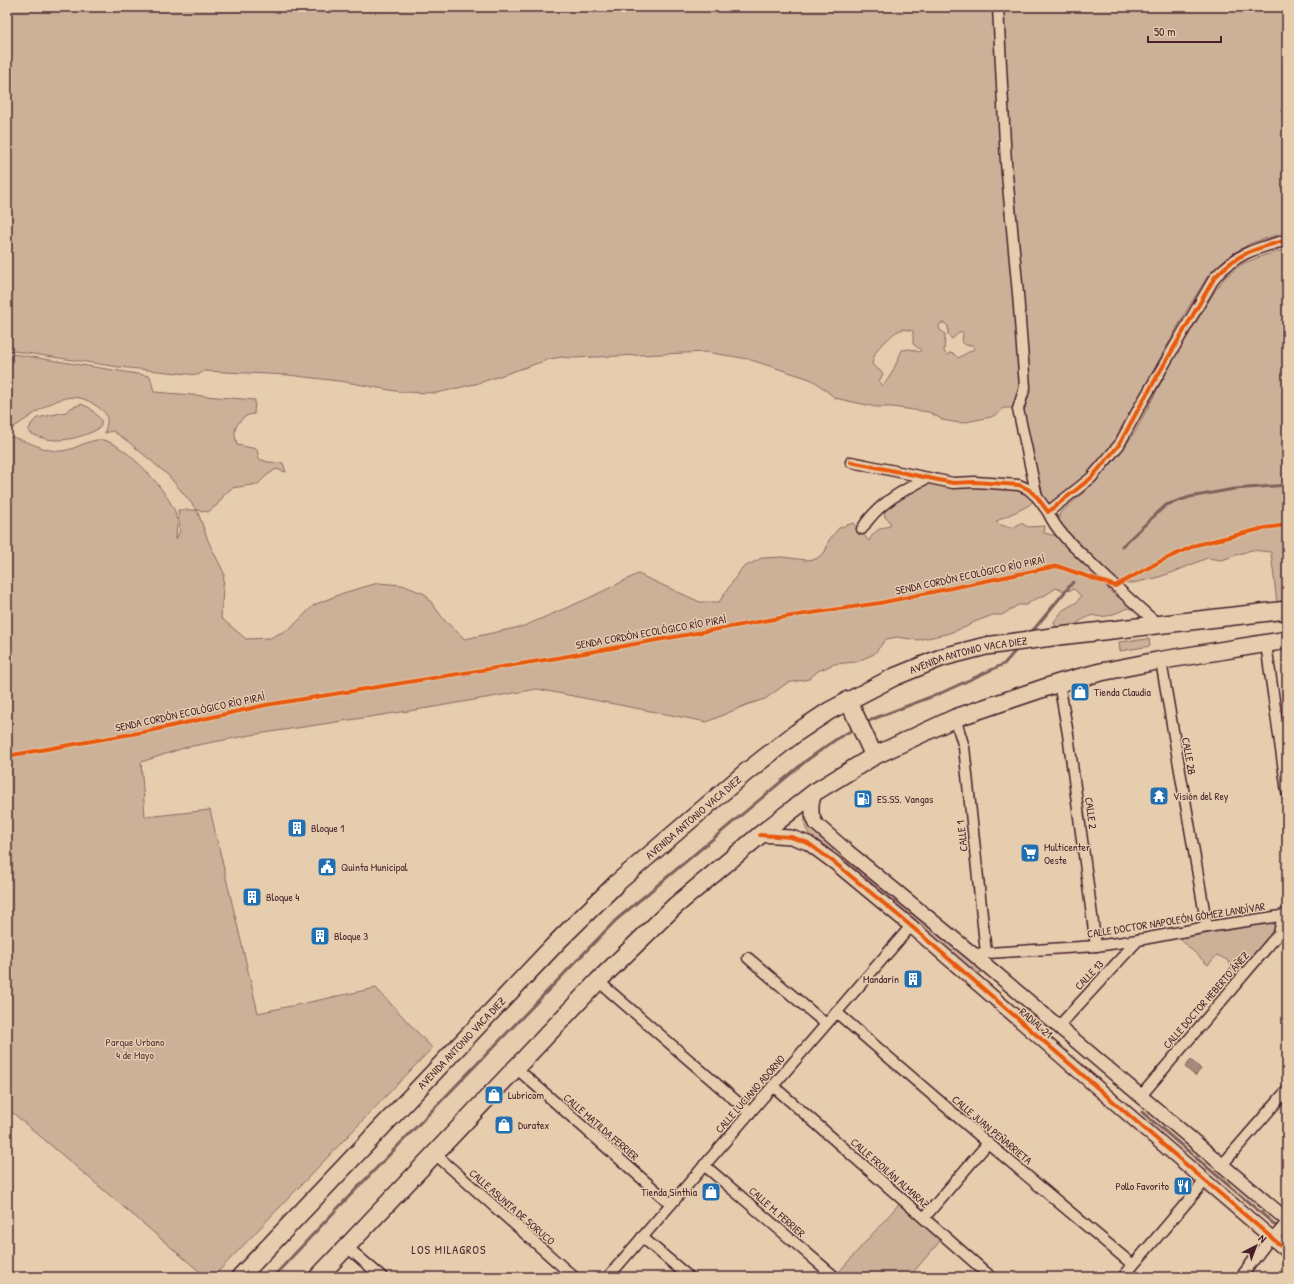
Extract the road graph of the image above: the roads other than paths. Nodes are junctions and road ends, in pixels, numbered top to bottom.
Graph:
1 (998, 7) edge
2 (1287, 240) edge
3 (851, 462) dead end
4 (927, 478) junction
5 (1037, 497) junction
6 (1048, 512) junction
7 (862, 529) dead end
8 (1287, 610) edge
9 (1159, 625) junction
10 (1287, 640) edge
11 (1266, 644) junction
12 (1161, 661) junction
13 (1059, 683) junction
14 (850, 705) junction
15 (954, 718) junction
16 (871, 749) junction
17 (815, 792) junction
18 (1287, 792) edge
19 (760, 835) junction
20 (846, 850) junction
21 (835, 863) junction
22 (1285, 915) edge
23 (911, 926) junction
24 (1206, 927) junction
25 (1138, 940) junction
26 (1096, 946) junction
27 (986, 953) junction
28 (973, 954) junction
29 (748, 958) dead end
30 (598, 981) junction
31 (836, 1012) junction
32 (826, 1024) junction
33 (1058, 1027) junction
34 (516, 1068) junction
35 (773, 1086) junction
36 (1287, 1090) edge
37 (1140, 1097) junction
38 (750, 1113) junction
39 (1175, 1141) junction
40 (988, 1143) junction
41 (435, 1154) junction
42 (704, 1165) junction
43 (1222, 1165) junction
44 (1206, 1181) junction
45 (671, 1204) junction
46 (924, 1218) junction
47 (1286, 1222) edge
48 (1274, 1236) junction
49 (642, 1237) junction
50 (347, 1247) junction
51 (1287, 1251) edge
52 (1133, 1266) junction
53 (240, 1277) edge
54 (318, 1277) edge
55 (382, 1277) edge
56 (574, 1277) edge
57 (608, 1277) edge
58 (689, 1277) edge
59 (835, 1277) edge
60 (991, 1277) edge
61 (1124, 1277) edge
62 (1241, 1277) edge

1 - 5 street
2 - 6 street
3 - 4 street
4 - 5 street
4 - 7 street
5 - 6 street
6 - 9 street
8 - 9 highway, AVENIDA ANTONIO VACA DIEZ
9 - 14 highway, AVENIDA ANTONIO VACA DIEZ
10 - 11 highway
11 - 12 highway
11 - 18 street
12 - 13 highway
12 - 24 street, CALLE 2B
13 - 15 highway
13 - 26 street, CALLE 2
14 - 16 highway
14 - 53 highway, AVENIDA ANTONIO VACA DIEZ
15 - 16 highway
15 - 27 street, CALLE 1
16 - 17 highway
17 - 19 highway
17 - 20 street, RADIAL 21
19 - 21 street, RADIAL 21
19 - 30 highway
20 - 21 street
20 - 28 street, RADIAL 21
21 - 23 street, RADIAL 21
22 - 24 street, CALLE DOCTOR NAPOLEÓN GÓMEZ LANDÍVAR
22 - 37 street, CALLE DOCTOR HEBERTO ÁÑEZ
23 - 31 street, CALLE LUCIANO ADORNO
23 - 39 street, RADIAL 21
24 - 25 street, CALLE DOCTOR NAPOLEÓN GÓMEZ LANDÍVAR
25 - 26 street, CALLE DOCTOR NAPOLEÓN GÓMEZ LANDÍVAR
25 - 33 street, CALLE 13
26 - 27 street, CALLE DOCTOR NAPOLEÓN GÓMEZ LANDÍVAR
27 - 28 street, CALLE DOCTOR NAPOLEÓN GÓMEZ LANDÍVAR
28 - 33 street, RADIAL 21
29 - 32 street
30 - 34 highway
30 - 38 street
31 - 32 street, CALLE LUCIANO ADORNO
31 - 40 street, CALLE JUAN PEÑARRIETA
32 - 35 street, CALLE LUCIANO ADORNO
33 - 37 street, RADIAL 21
34 - 41 highway
34 - 45 street, CALLE MATILDA FERRIER
35 - 38 street, CALLE LUCIANO ADORNO
35 - 46 street, CALLE FROILÁN ALMARAZ
36 - 43 street
37 - 39 street, RADIAL 21
38 - 42 street, CALLE LUCIANO ADORNO
39 - 43 street, RADIAL 21
39 - 44 street, RADIAL 21
40 - 46 street
40 - 52 street, CALLE JUAN PEÑARRIETA
41 - 50 highway
41 - 56 street, CALLE ASUNTA DE SORUCO
42 - 45 street, CALLE LUCIANO ADORNO
42 - 59 street, CALLE M. FERRIER
43 - 47 street, RADIAL 21
44 - 48 street, RADIAL 21
44 - 52 street
45 - 49 street, CALLE LUCIANO ADORNO
46 - 60 street, CALLE FROILÁN ALMARAZ
47 - 48 street
48 - 51 street, RADIAL 21
48 - 62 street
49 - 57 street, CALLE LUCIANO ADORNO
49 - 58 street
50 - 54 highway
50 - 55 street
52 - 61 street

